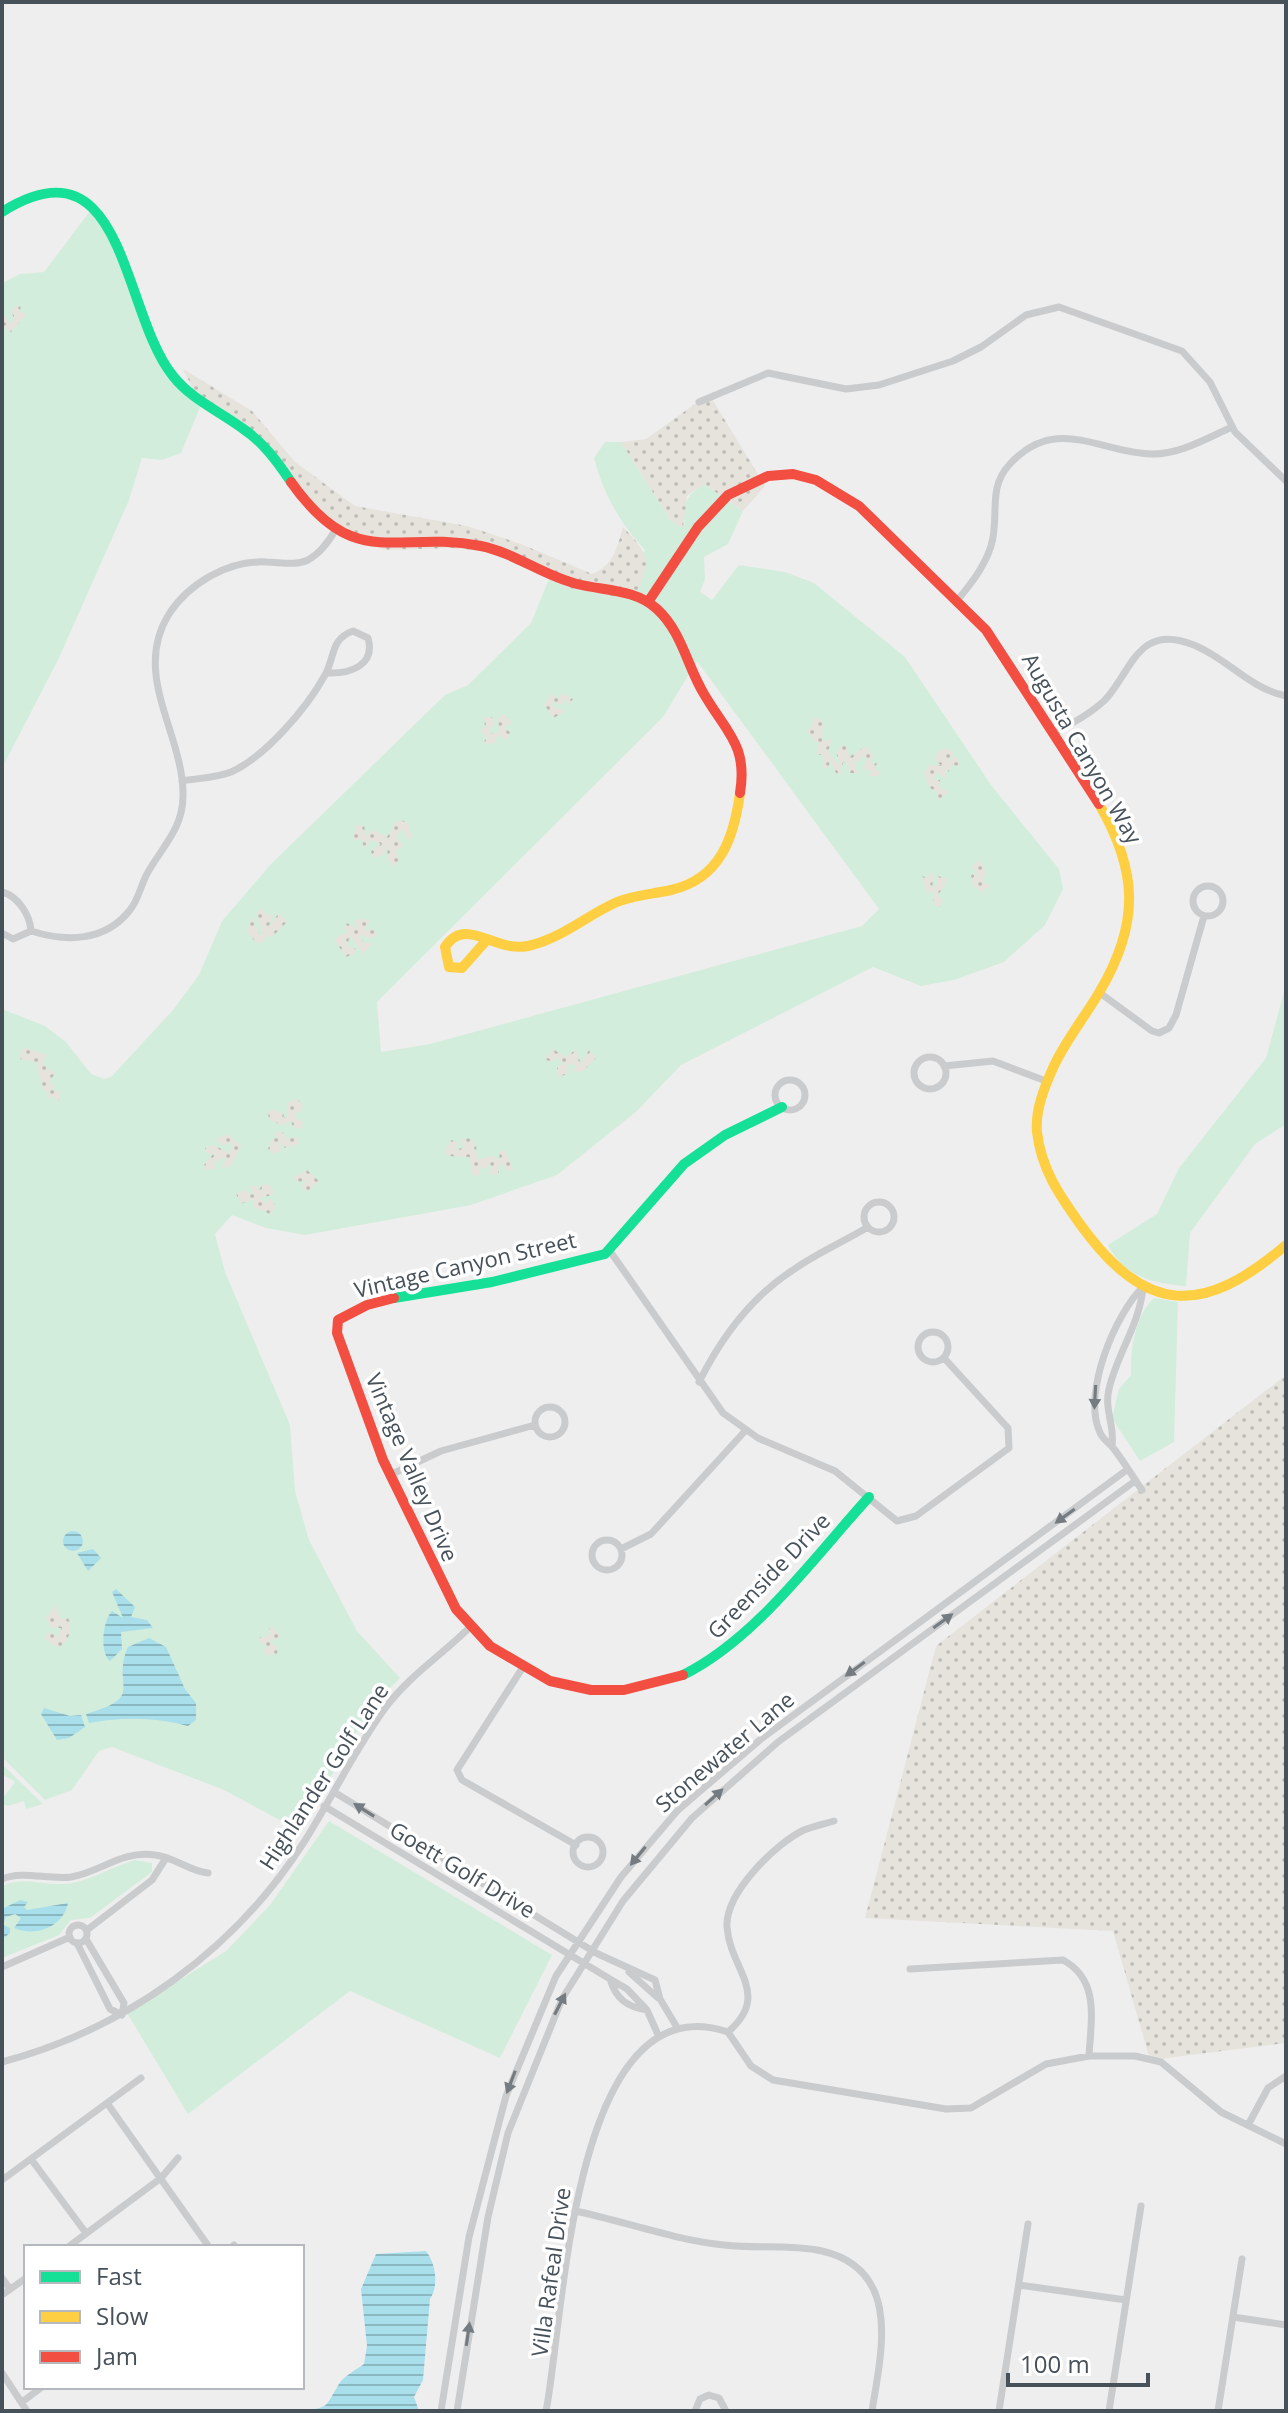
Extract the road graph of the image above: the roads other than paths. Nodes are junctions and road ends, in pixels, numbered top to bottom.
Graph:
1 (2, 212) edge
2 (699, 402) dead end
3 (1232, 427) junction
4 (1286, 481) edge
5 (336, 529) junction
6 (648, 602) junction
7 (956, 602) junction
8 (327, 673) junction
9 (1286, 696) edge
10 (1053, 734) junction
11 (182, 781) junction
12 (2, 892) edge
13 (1204, 916) junction
14 (31, 931) junction
15 (2, 933) edge
16 (485, 942) dead end
17 (1100, 993) junction
18 (944, 1066) junction
19 (1046, 1081) junction
20 (782, 1107) junction
21 (868, 1227) junction
22 (1286, 1245) edge
23 (610, 1251) junction
24 (1143, 1287) junction
25 (340, 1317) joint
26 (944, 1358) junction
27 (699, 1382) junction
28 (535, 1425) junction
29 (746, 1430) junction
30 (1112, 1445) junction
31 (1128, 1469) junction
32 (390, 1475) junction
33 (1135, 1481) junction
34 (1142, 1490) dead end
35 (869, 1497) junction
36 (621, 1549) junction
37 (470, 1627) junction
38 (523, 1667) junction
39 (334, 1792) junction
40 (324, 1806) junction
41 (834, 1821) dead end
42 (576, 1845) junction
43 (166, 1858) junction
44 (208, 1873) dead end
45 (3, 1875) edge
46 (86, 1934) junction
47 (73, 1940) junction
48 (577, 1941) junction
49 (590, 1949) junction
50 (570, 1953) junction
51 (583, 1962) junction
52 (103, 1965) junction
53 (2, 1967) edge
54 (910, 1969) dead end
55 (91, 1972) junction
56 (122, 2015) junction
57 (678, 2029) junction
58 (728, 2032) junction
59 (659, 2037) junction
60 (1089, 2056) junction
61 (2, 2062) edge
62 (1286, 2076) edge
63 (141, 2078) dead end
64 (107, 2103) junction
65 (1248, 2125) junction
66 (1286, 2144) edge
67 (178, 2158) dead end
68 (31, 2159) junction
69 (161, 2178) junction
70 (2, 2180) edge
71 (1141, 2206) dead end
72 (575, 2211) junction
73 (1028, 2224) dead end
74 (86, 2233) junction
75 (71, 2245) edge
76 (208, 2245) edge
77 (1242, 2259) dead end
78 (2, 2278) edge
79 (24, 2279) edge
80 (1019, 2285) junction
81 (10, 2289) junction
82 (2, 2295) edge
83 (1126, 2300) junction
84 (1233, 2317) junction
85 (1286, 2325) edge
86 (2, 2373) edge
87 (39, 2389) edge
88 (22, 2402) junction
89 (27, 2411) edge
90 (441, 2411) edge
91 (457, 2411) edge
92 (546, 2411) edge
93 (695, 2411) edge
94 (726, 2411) edge
95 (872, 2411) edge
96 (999, 2411) edge
97 (1109, 2411) edge
98 (1218, 2411) edge

1 - 5 street
2 - 3 street
3 - 4 street
3 - 7 street
5 - 6 street
5 - 11 street
6 - 7 street, Augusta Canyon Way
6 - 16 street
7 - 10 street, Augusta Canyon Way
8 - 8 street
8 - 11 street
9 - 10 street
10 - 17 street, Augusta Canyon Way
11 - 14 street
12 - 14 street
13 - 13 street
13 - 17 street
14 - 15 street
17 - 19 street, Augusta Canyon Way
18 - 18 street
18 - 19 street
19 - 24 street, Augusta Canyon Way
20 - 20 street, Vintage Canyon Street
20 - 23 street, Vintage Canyon Street
21 - 21 street
21 - 27 street
22 - 24 street
23 - 25 street, Vintage Canyon Street
23 - 27 street
24 - 30 street
24 -> 30 street
25 - 32 street, Vintage Valley Drive
26 - 26 street
26 - 35 street
27 - 29 street
28 - 28 street
28 - 32 street
29 - 35 street
29 - 36 street
30 - 31 street
31 - 33 street
31 -> 48 street, Stonewater Lane
32 - 37 street, Vintage Valley Drive
33 - 34 street
49 -> 33 street, Stonewater Lane
35 - 38 street, Greenside Drive
36 - 36 street
37 - 38 street, Greenside Drive
37 - 39 street, Highlander Golf Lane
38 - 42 street
39 - 40 street, Highlander Golf Lane
48 -> 39 street, Goett Golf Drive
40 - 50 street, Goett Golf Drive
40 - 56 street, Highlander Golf Lane
41 - 58 street
42 - 42 street
43 - 44 street
43 - 45 street
43 - 46 street
46 - 47 street
46 - 47 street
46 - 52 street
47 - 53 street
47 - 55 street
48 - 49 street, Goett Golf Drive
48 - 50 street, Stonewater Lane
49 - 51 street, Stonewater Lane
49 - 57 street, Goett Golf Drive
50 - 51 street, Goett Golf Drive
50 -> 90 street, Stonewater Lane
51 - 59 street, Goett Golf Drive
91 -> 51 street, Stonewater Lane
52 - 55 street
52 - 56 street
54 - 60 street
55 - 56 street
56 - 61 street, Highlander Golf Lane
57 - 58 street
57 - 59 street, Villa Rafeal Drive
58 - 60 street
59 - 72 street, Villa Rafeal Drive
60 - 65 street
62 - 65 street
63 - 64 street
64 - 68 street
64 - 69 street
65 - 66 street
67 - 69 street
68 - 70 street
68 - 74 street
69 - 74 street
69 - 76 street
71 - 83 street
72 - 92 street, Villa Rafeal Drive
72 - 95 street
73 - 80 street
74 - 75 street
77 - 84 street
78 - 81 street
79 - 81 street
80 - 83 street
80 - 96 street
81 - 82 street
83 - 97 street
84 - 85 street
84 - 98 street
86 - 88 street
87 - 88 street
88 - 89 street
93 - 94 street

